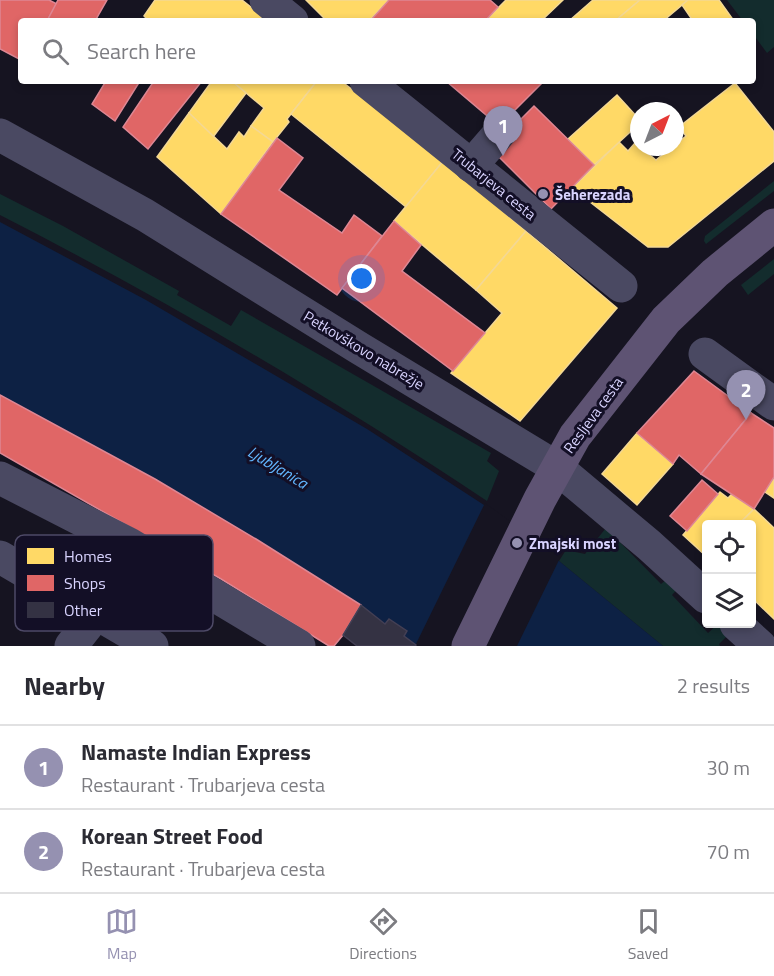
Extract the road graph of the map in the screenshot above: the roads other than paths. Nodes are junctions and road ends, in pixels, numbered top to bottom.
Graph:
1 (266, 0) edge
2 (288, 18) edge
3 (370, 84) edge
4 (503, 129) dead end
5 (0, 135) edge
6 (471, 166) junction
7 (774, 225) edge
8 (621, 286) dead end
9 (705, 354) dead end
10 (774, 404) edge
11 (556, 467) junction
12 (0, 478) edge
13 (111, 535) edge
14 (0, 557) edge
15 (15, 566) edge
16 (702, 593) edge
17 (213, 594) edge
18 (740, 628) edge
19 (83, 631) edge
20 (127, 631) edge
21 (71, 646) edge
22 (152, 646) edge
23 (299, 646) edge
24 (468, 646) edge
25 (760, 646) edge

1 - 2 street
3 - 6 street, Trubarjeva cesta
4 - 6 street
5 - 11 street, Petkovškovo nabrežje
6 - 8 street, Trubarjeva cesta
7 - 11 main road, Resljeva cesta
9 - 10 street
11 - 16 street, Petkovškovo nabrežje
11 - 24 main road, Resljeva cesta
12 - 13 street
14 - 15 street
17 - 23 street
18 - 25 street
19 - 21 street
20 - 22 street

